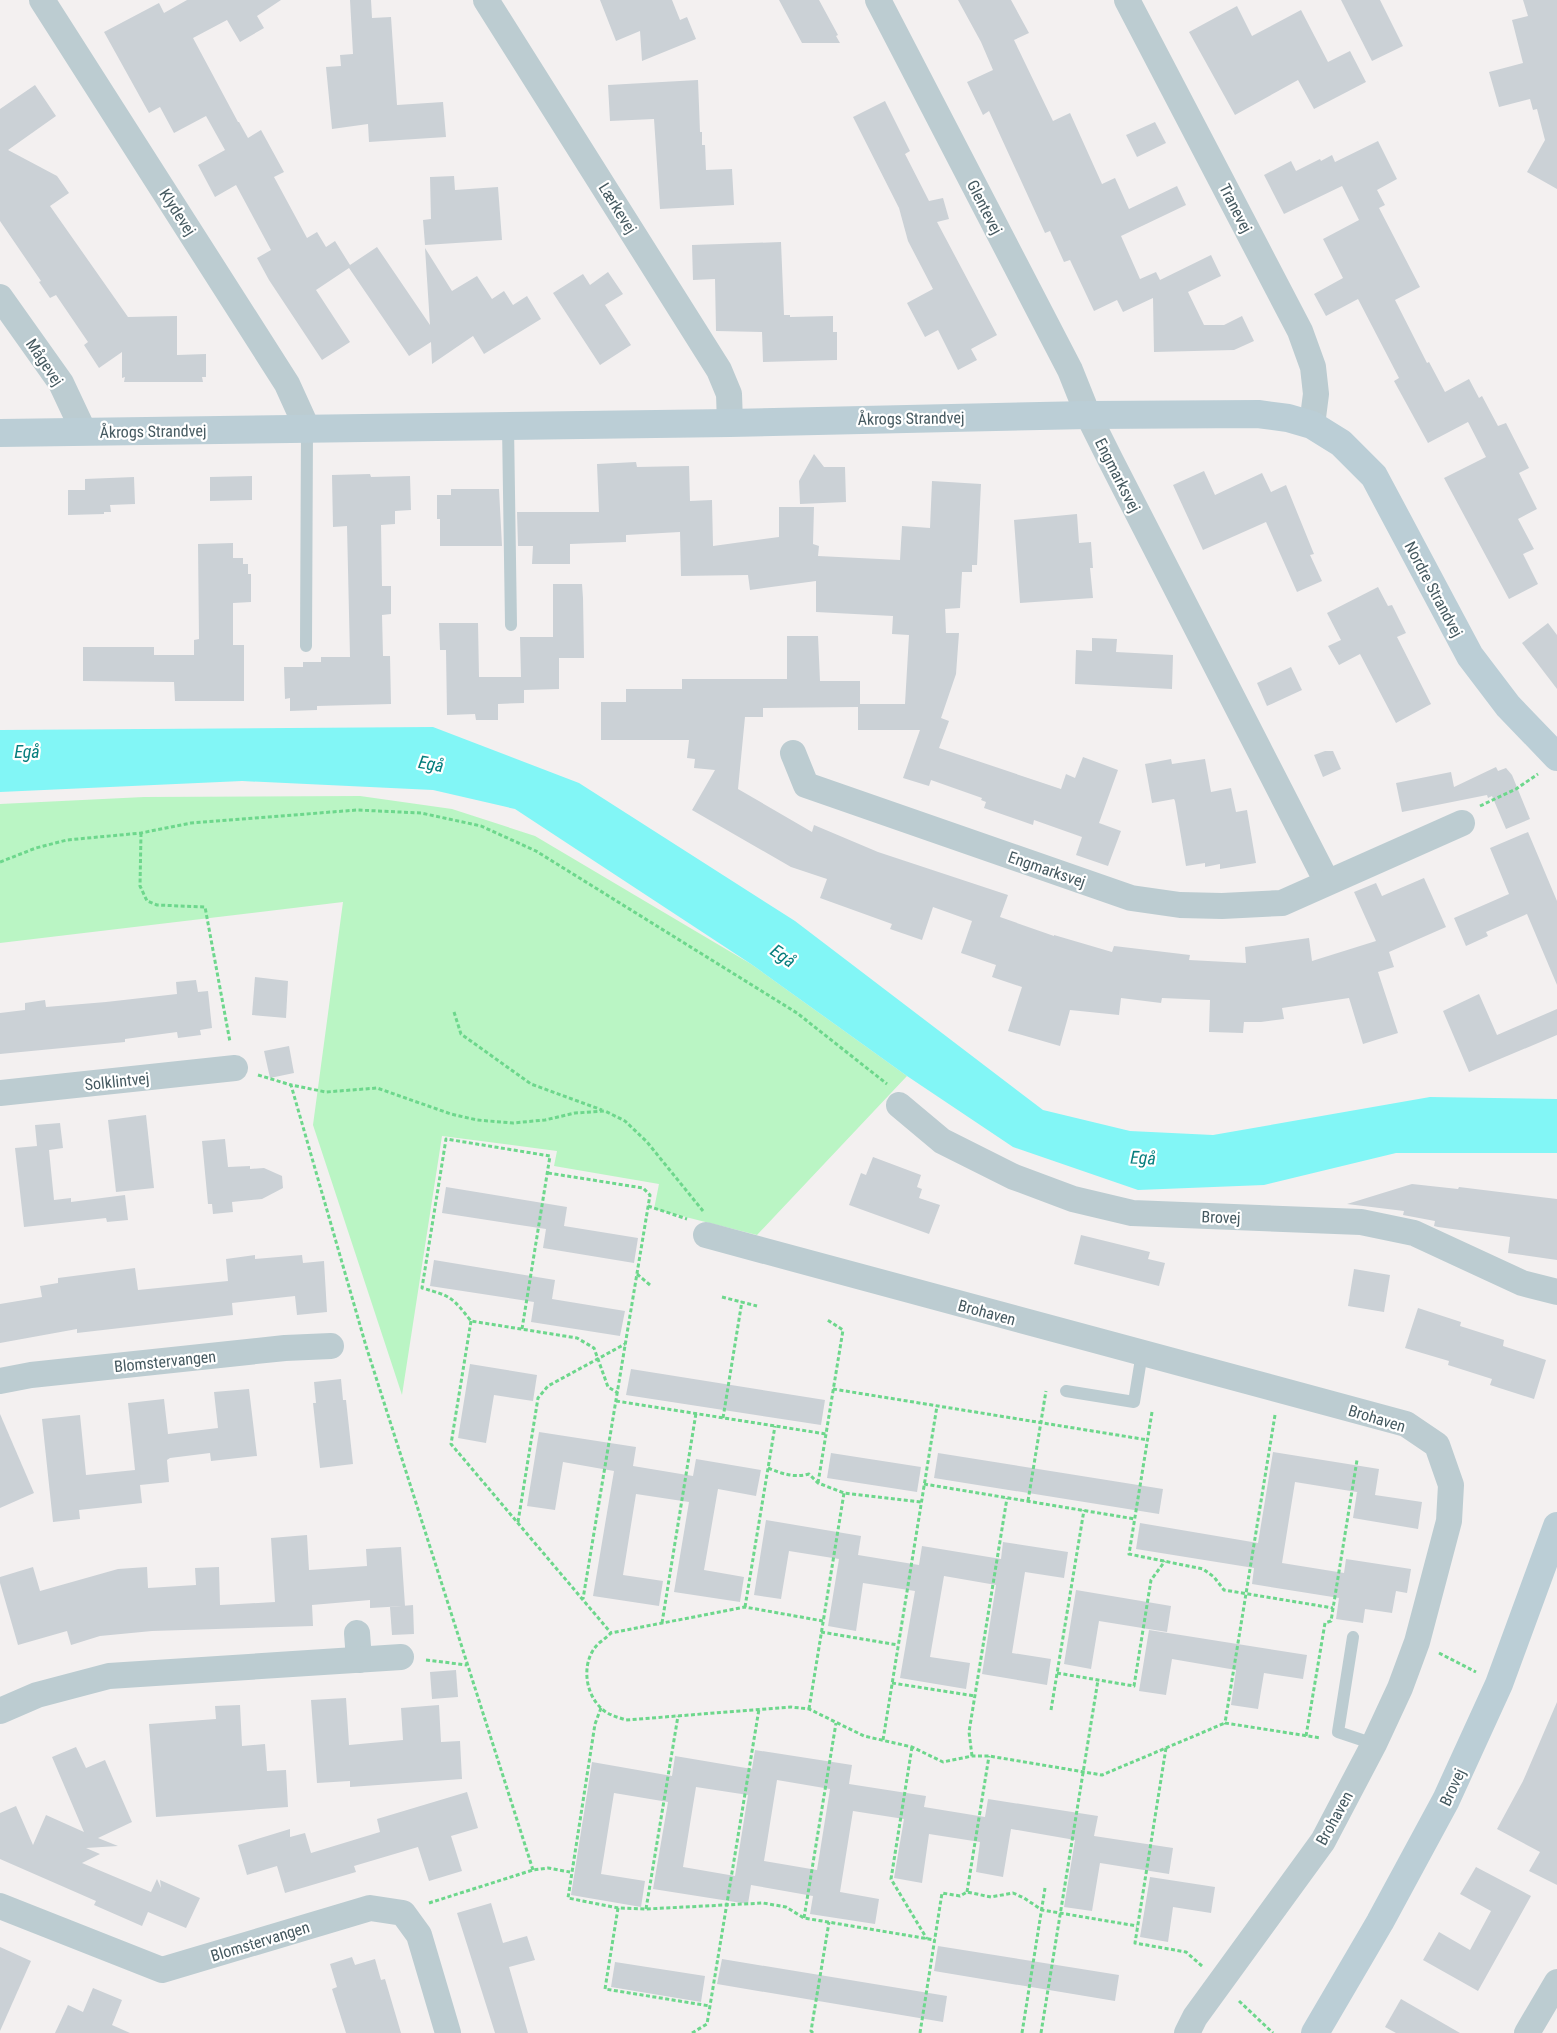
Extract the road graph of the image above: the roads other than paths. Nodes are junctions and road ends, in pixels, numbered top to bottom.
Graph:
1 (42, 0) edge
2 (486, 0) edge
3 (878, 0) edge
4 (1128, 0) edge
5 (0, 297) edge
6 (1088, 415) junction
7 (730, 423) junction
8 (1312, 424) junction
9 (508, 426) junction
10 (307, 428) junction
11 (84, 432) junction
12 (0, 433) edge
13 (510, 625) dead end
14 (306, 646) dead end
15 (793, 753) dead end
16 (1549, 764) edge
17 (1462, 823) road end
18 (1327, 882) junction
19 (235, 1068) road end
20 (0, 1093) edge
21 (898, 1105) road end
22 (707, 1231) road end
23 (1557, 1292) edge
24 (331, 1346) dead end
25 (1142, 1353) junction
26 (0, 1381) edge
27 (1066, 1391) road end
28 (1554, 1542) edge
29 (357, 1634) dead end
30 (1353, 1637) dead end
31 (401, 1657) road end
32 (359, 1660) junction
33 (0, 1711) edge
34 (1374, 1744) junction
35 (0, 1906) edge
36 (1557, 1982) edge
37 (448, 2033) edge
38 (1187, 2033) edge
39 (1315, 2033) edge
40 (1528, 2033) edge

1 - 10 street, Klydevej
2 - 7 street, Lærkevej
3 - 6 street, Glentevej
4 - 8 street, Tranevej
5 - 11 street, Mågevej
6 - 7 street, Åkrogs Strandvej
6 - 8 street, Åkrogs Strandvej
6 - 18 street, Engmarksvej
7 - 9 street, Åkrogs Strandvej
8 - 16 street, Nordre Strandvej
9 - 10 street, Åkrogs Strandvej
9 - 13 lane
10 - 11 street, Åkrogs Strandvej
10 - 14 lane
11 - 12 street, Åkrogs Strandvej
15 - 18 street, Engmarksvej
17 - 18 street, Engmarksvej
19 - 20 street, Solklintvej
21 - 23 street, Brovej
22 - 25 street, Brohaven
24 - 26 street, Blomstervangen
25 - 27 lane
25 - 34 street, Brohaven
28 - 39 street, Brovej
29 - 32 street
30 - 34 lane
31 - 32 street
32 - 33 street
34 - 38 street, Brohaven
35 - 37 street, Blomstervangen
36 - 40 street

